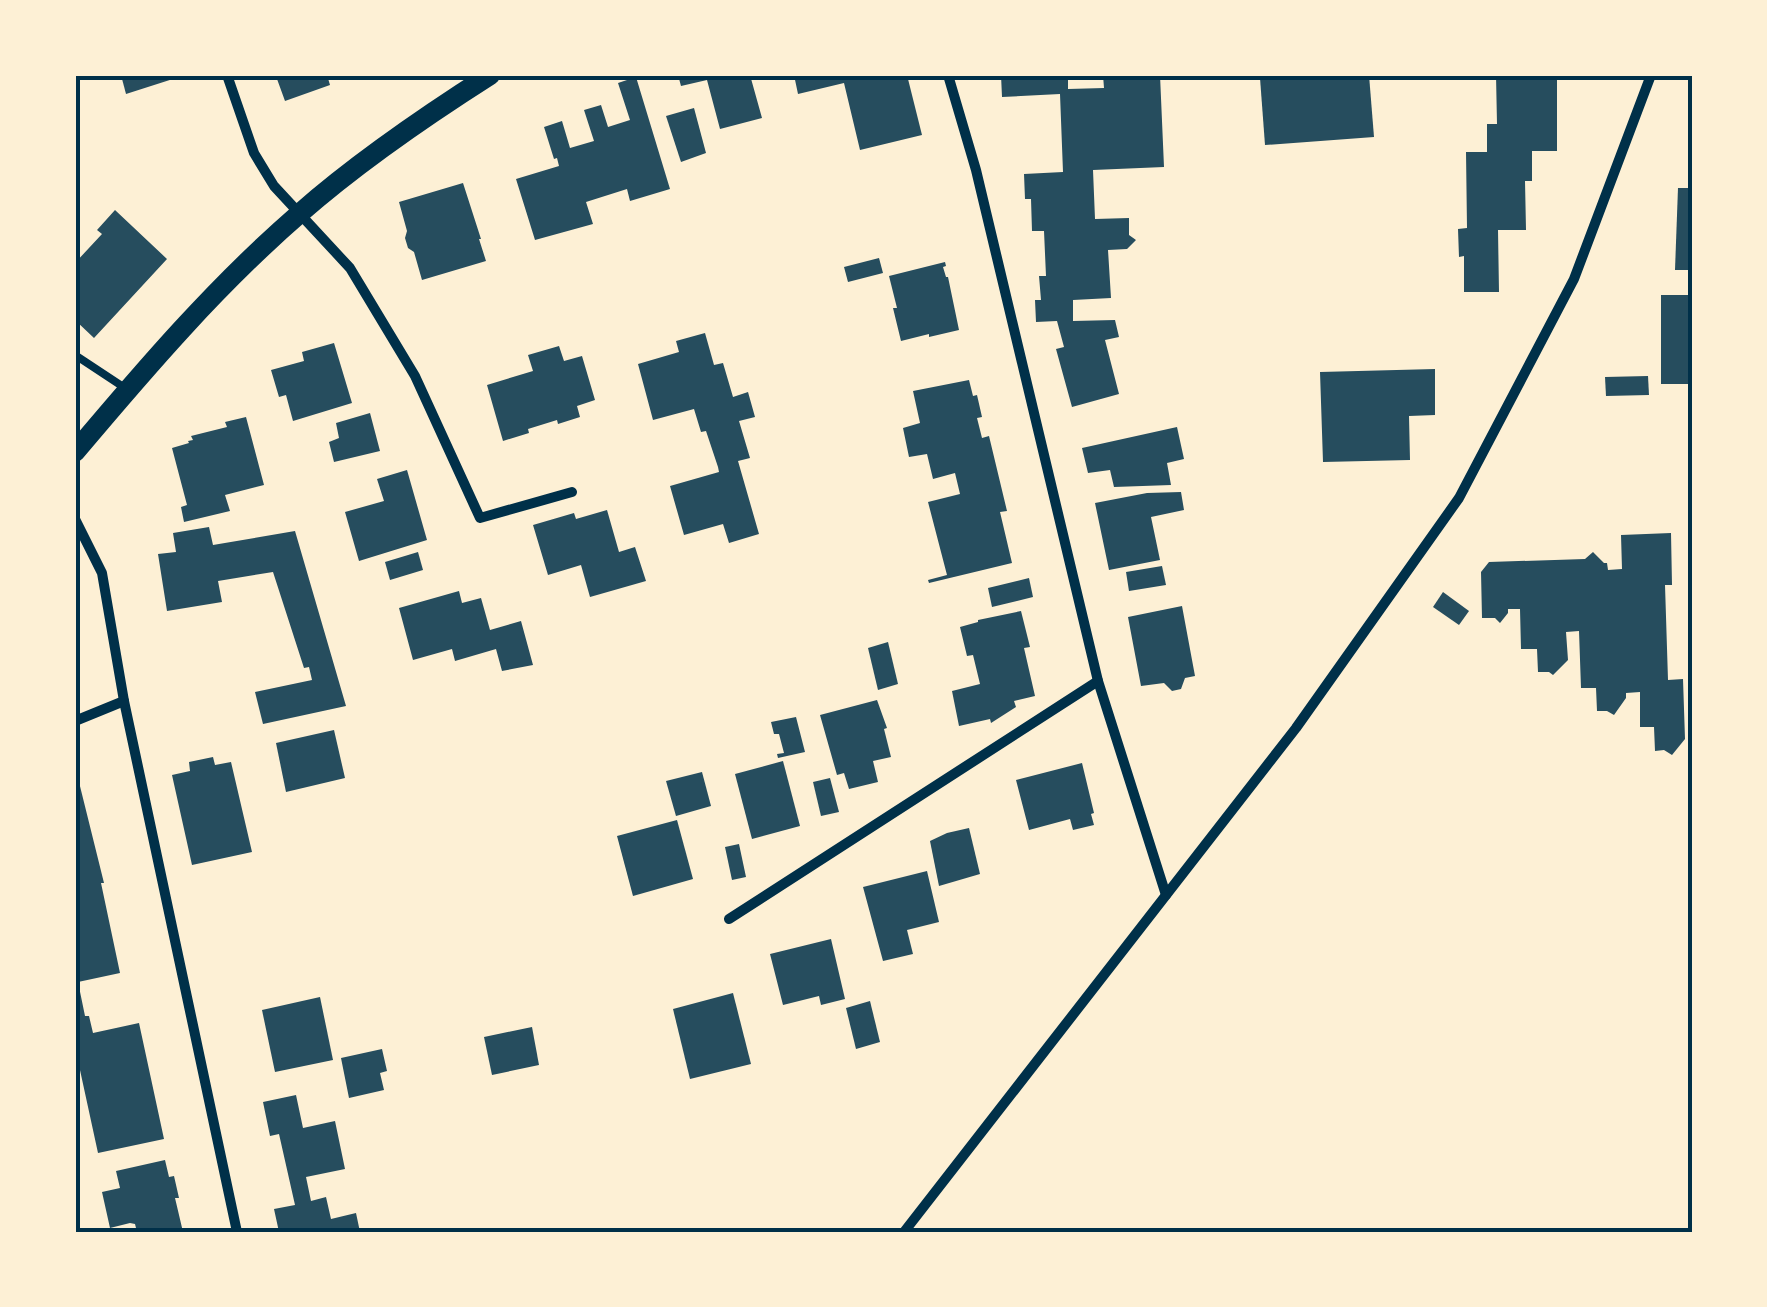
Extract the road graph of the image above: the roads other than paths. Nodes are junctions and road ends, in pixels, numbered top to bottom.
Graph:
1 (227, 75) edge
2 (490, 75) edge
3 (948, 75) edge
4 (1651, 75) edge
5 (300, 212) junction
6 (75, 355) edge
7 (128, 390) junction
8 (75, 452) edge
9 (572, 492) dead end
10 (75, 518) edge
11 (1098, 681) junction
12 (124, 701) junction
13 (75, 721) edge
14 (1166, 895) junction
15 (729, 920) dead end
16 (237, 1232) edge
17 (904, 1232) edge

1 - 5 street
2 - 5 main road
3 - 11 street
4 - 14 street
5 - 7 main road
5 - 9 street
6 - 7 lane
7 - 8 main road
10 - 12 street
11 - 14 street
11 - 15 street
12 - 13 street
12 - 16 street
14 - 17 street

